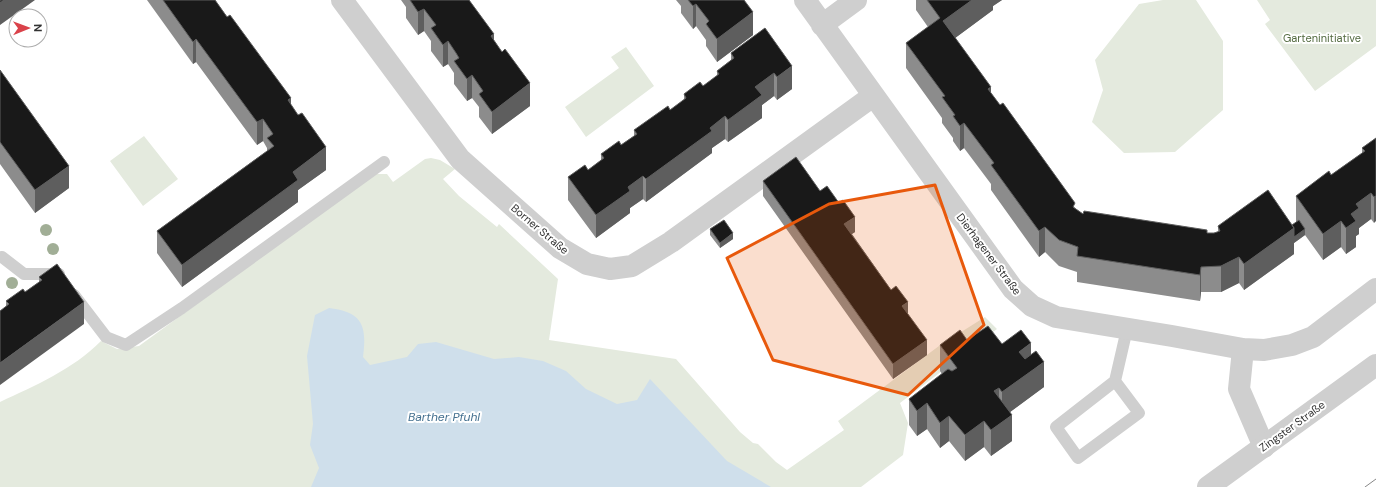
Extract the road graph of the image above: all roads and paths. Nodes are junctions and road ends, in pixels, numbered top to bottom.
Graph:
1 (342, 0) edge
2 (804, 0) edge
3 (856, 0) edge
4 (822, 25) junction
5 (873, 96) junction
6 (384, 162) dead end
7 (0, 257) edge
8 (1376, 289) edge
9 (1127, 329) junction
10 (1243, 349) junction
11 (1376, 365) edge
12 (1115, 381) junction
13 (1264, 447) junction
14 (1208, 487) edge

1 - 5 street, Borner Straße
2 - 4 street, Dierhagener Straße
3 - 4 street
4 - 5 street, Dierhagener Straße
5 - 9 street, Dierhagener Straße
6 - 7 lane
8 - 10 street
9 - 10 street, Dierhagener Straße
9 - 12 lane
10 - 13 street
11 - 13 street, Zingster Straße
12 - 12 lane
13 - 14 street, Zingster Straße

